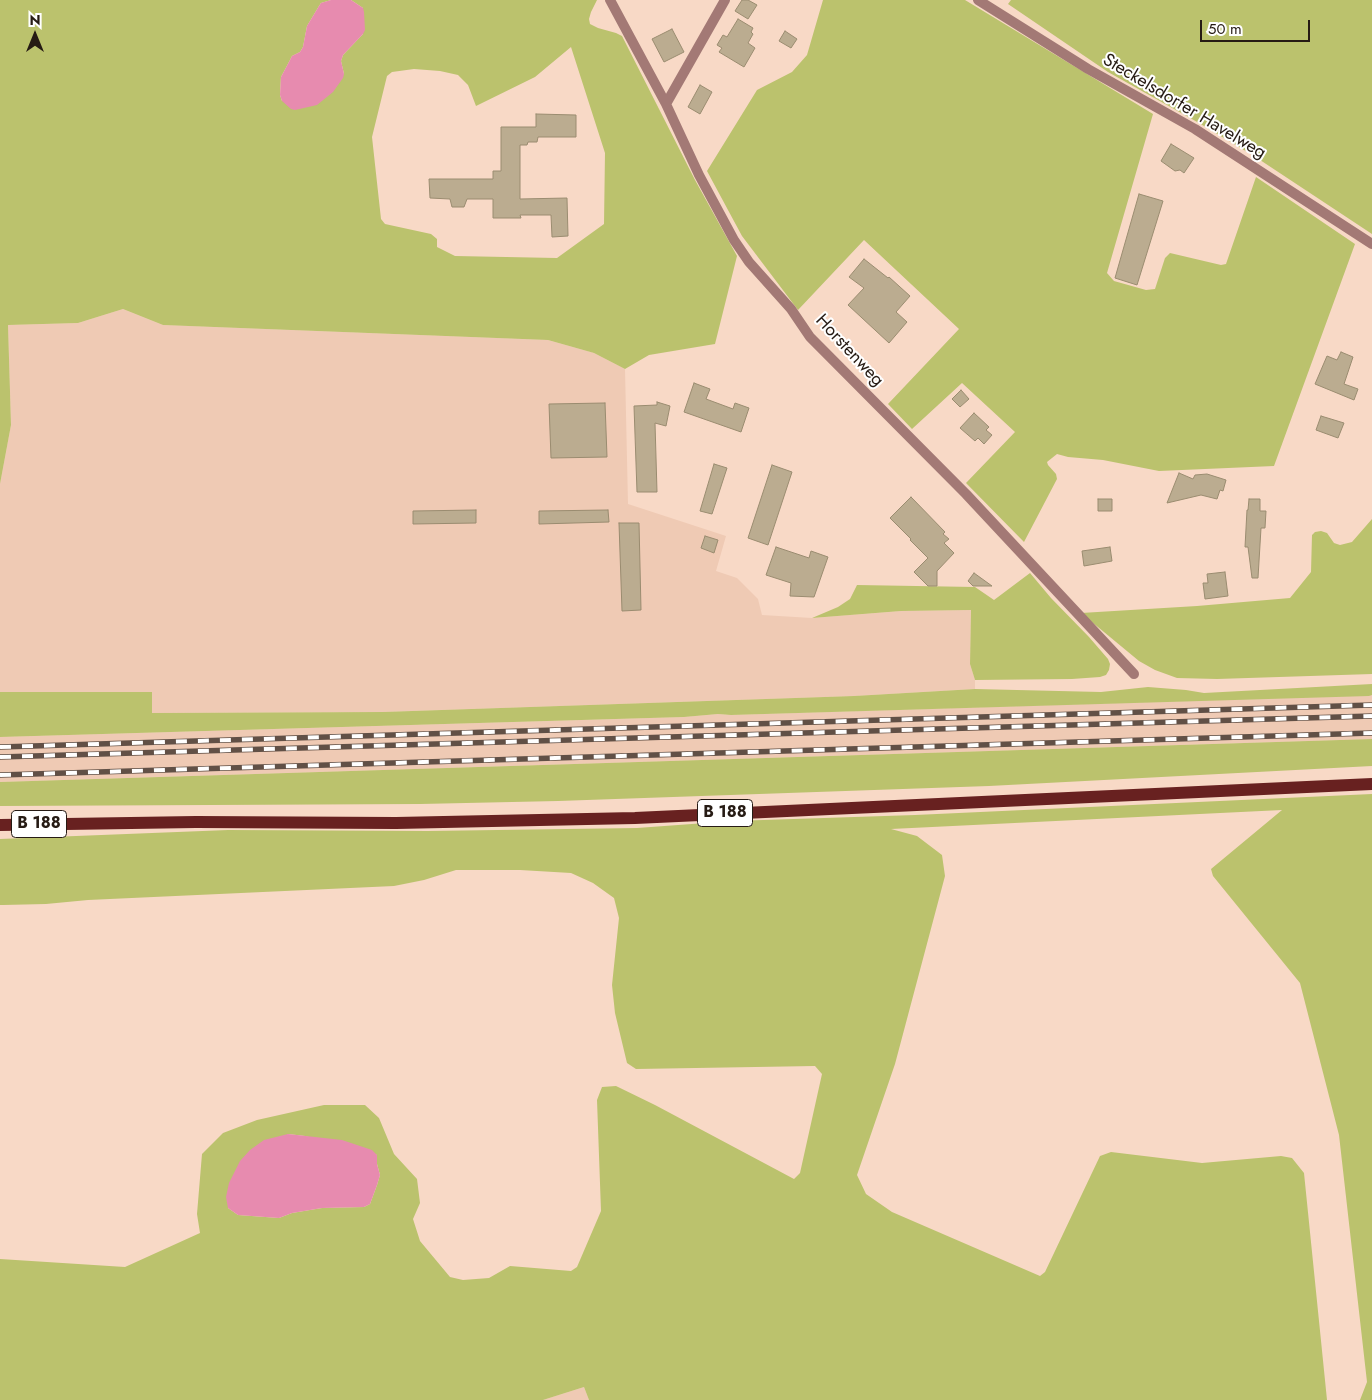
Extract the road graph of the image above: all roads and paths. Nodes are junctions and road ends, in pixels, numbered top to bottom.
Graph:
1 (610, 0) edge
2 (725, 0) edge
3 (978, 0) edge
4 (666, 104) junction
5 (1372, 244) edge
6 (1134, 674) dead end
7 (1372, 784) edge
8 (0, 825) edge

1 - 4 street, Horstenweg
2 - 4 street
3 - 5 street, Steckelsdorfer Havelweg
4 - 6 street, Horstenweg
7 - 8 main road, B 188

